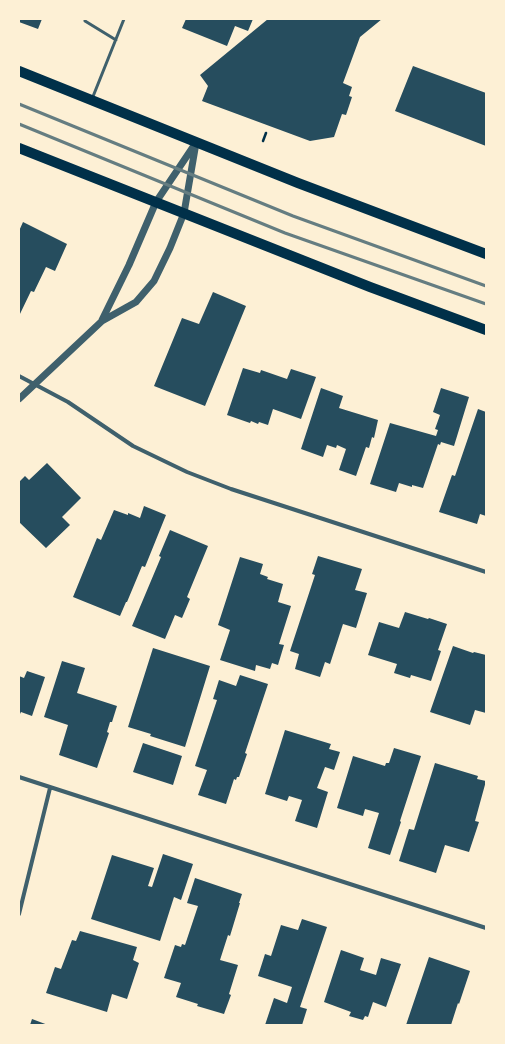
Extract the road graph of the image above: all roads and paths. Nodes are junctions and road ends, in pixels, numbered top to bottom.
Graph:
1 (85, 19) edge
2 (124, 19) edge
3 (116, 40) junction
4 (19, 71) edge
5 (91, 101) junction
6 (266, 133) dead end
7 (263, 141) dead end
8 (196, 142) junction
9 (19, 148) edge
10 (156, 202) junction
11 (184, 213) junction
12 (486, 254) edge
13 (102, 321) junction
14 (486, 330) edge
15 (19, 376) edge
16 (34, 384) junction
17 (19, 399) edge
18 (486, 572) edge
19 (19, 778) edge
20 (50, 788) junction
21 (19, 914) edge
22 (486, 928) edge

1 - 3 lane
2 - 3 lane
3 - 5 lane
4 - 5 main road
5 - 8 main road
6 - 7 path
8 - 10 street
8 - 11 street
8 - 12 main road
9 - 10 main road
10 - 11 main road
10 - 13 street
11 - 13 street
11 - 14 main road
13 - 16 street
15 - 16 street
16 - 17 street
16 - 18 street
19 - 20 street
20 - 21 street
20 - 22 street

